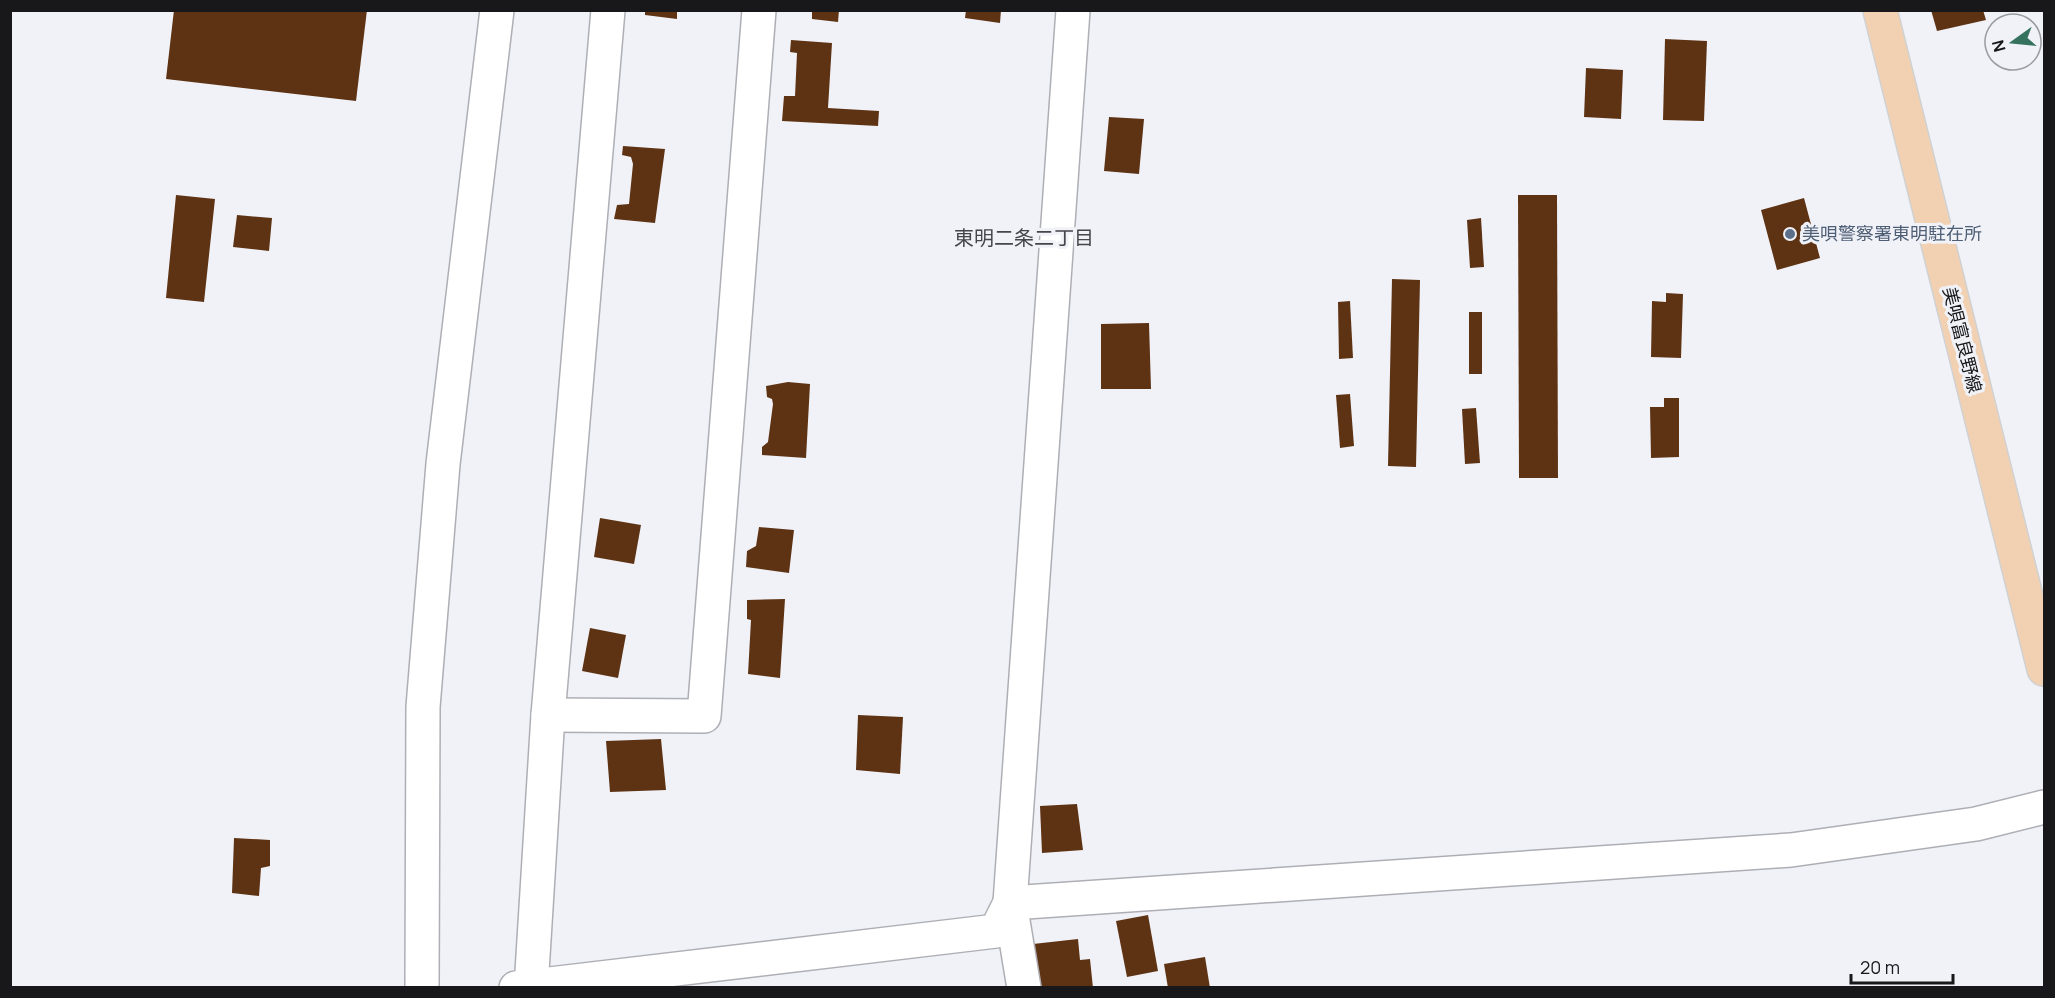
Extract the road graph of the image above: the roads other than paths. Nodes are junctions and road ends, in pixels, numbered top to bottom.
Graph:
1 (497, 10) edge
2 (608, 10) edge
3 (759, 10) edge
4 (1073, 10) edge
5 (1880, 10) edge
6 (2044, 669) edge
7 (548, 716) junction
8 (2044, 807) edge
9 (1010, 903) junction
10 (680, 978) edge
11 (422, 987) edge
12 (526, 987) edge
13 (1024, 987) edge

1 - 11 street
2 - 7 street
3 - 7 street
4 - 9 street
5 - 6 main road, 美唄富良野線
7 - 12 street
8 - 9 street
9 - 10 street
9 - 13 street
10 - 12 street

